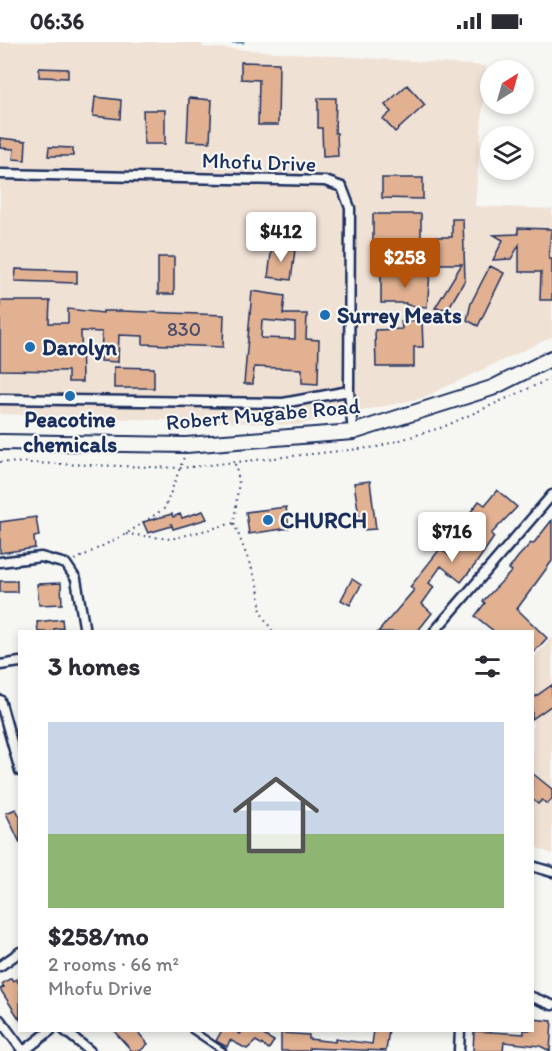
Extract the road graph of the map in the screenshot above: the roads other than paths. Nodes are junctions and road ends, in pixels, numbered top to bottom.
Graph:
1 (0, 174) edge
2 (552, 357) edge
3 (349, 391) junction
4 (0, 399) edge
5 (353, 432) junction
6 (0, 442) edge
7 (552, 495) edge
8 (0, 562) edge
9 (85, 630) edge
10 (436, 630) edge
11 (18, 662) edge
12 (0, 665) edge
13 (0, 700) edge
14 (18, 764) edge
15 (534, 867) edge
16 (552, 872) edge
17 (18, 952) edge
18 (0, 966) edge
19 (534, 998) edge
20 (552, 1005) edge
21 (0, 1020) edge
22 (48, 1032) edge
23 (66, 1032) edge
24 (195, 1032) edge
25 (460, 1032) edge
26 (23, 1051) edge
27 (90, 1051) edge
28 (223, 1051) edge
29 (459, 1051) edge

1 - 3 street, Mhofu Drive
2 - 5 main road, Robert Mugabe Road
3 - 4 street
3 - 5 street, Mhofu Drive
5 - 6 main road, Robert Mugabe Road
7 - 10 street
8 - 9 street
11 - 12 street
13 - 14 street
15 - 16 street
17 - 18 street
19 - 20 street
21 - 26 street
22 - 26 street
23 - 27 street
24 - 28 lane
25 - 29 street

